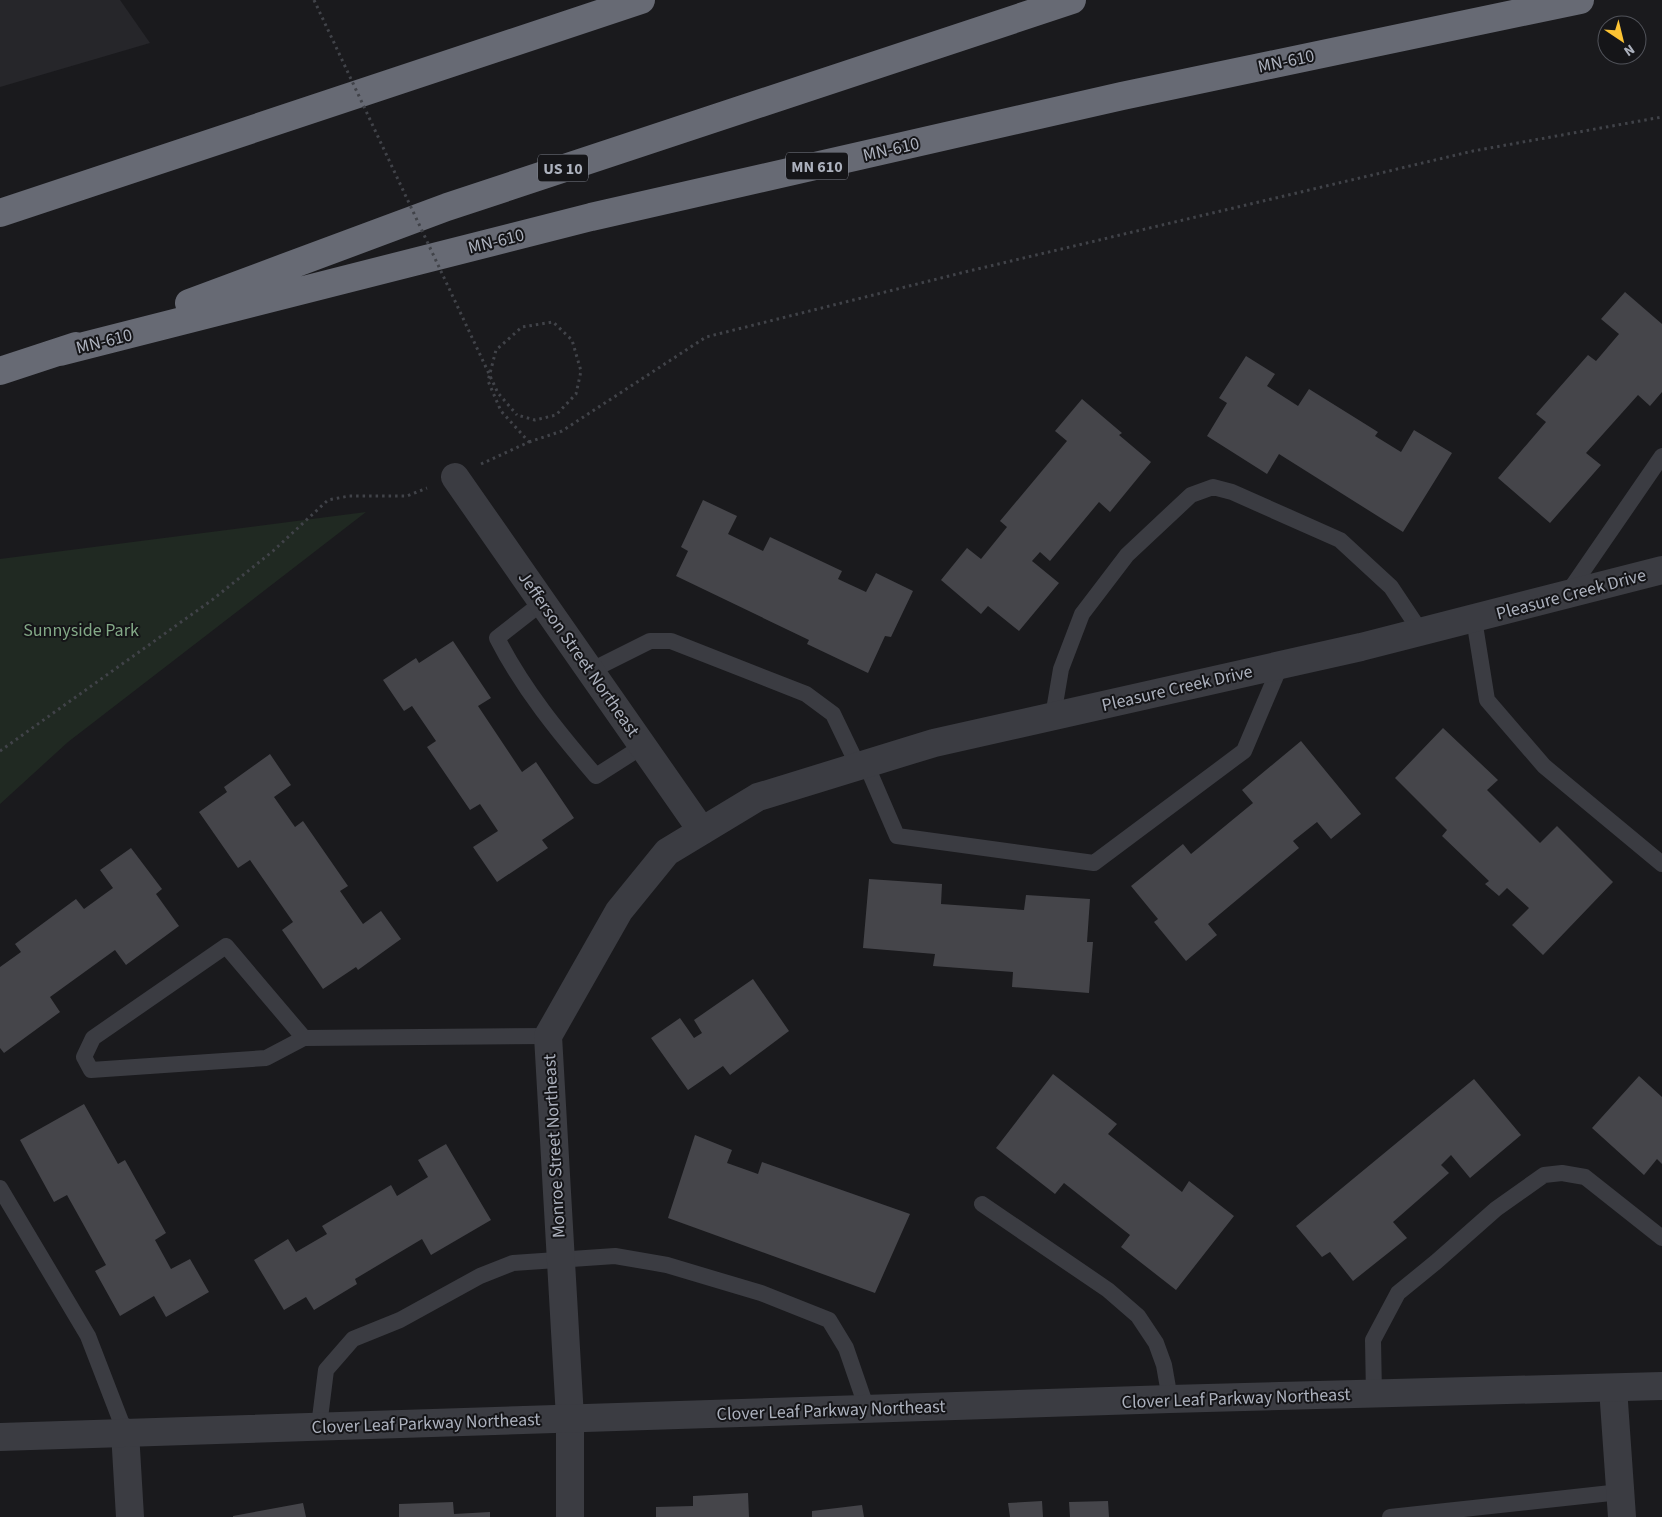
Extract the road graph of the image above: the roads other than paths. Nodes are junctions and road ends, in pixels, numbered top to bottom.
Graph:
1 (630, 0) edge
2 (641, 0) edge
3 (1072, 0) edge
4 (1580, 0) edge
5 (592, 16) junction
6 (0, 213) edge
7 (60, 352) junction
8 (0, 371) edge
9 (1662, 456) edge
10 (455, 477) road end
11 (1662, 570) edge
12 (1565, 596) junction
13 (543, 602) junction
14 (1474, 619) junction
15 (1421, 632) junction
16 (1282, 664) junction
17 (590, 671) junction
18 (1053, 716) junction
19 (643, 746) junction
20 (862, 765) junction
21 (702, 831) junction
22 (1662, 864) edge
23 (548, 1036) junction
24 (304, 1038) junction
25 (0, 1188) edge
26 (982, 1204) dead end
27 (1662, 1238) edge
28 (561, 1262) junction
29 (1662, 1386) edge
30 (1613, 1388) junction
31 (1374, 1395) junction
32 (1170, 1399) junction
33 (866, 1409) junction
34 (570, 1418) junction
35 (319, 1426) junction
36 (125, 1432) junction
37 (0, 1437) edge
38 (1621, 1504) edge
39 (130, 1517) edge
40 (570, 1517) edge
41 (1390, 1517) edge

1 - 5 highway
2 - 5 highway
3 - 7 highway, US 10
4 - 7 highway, MN-610 / MN 610
5 - 6 highway
7 - 8 highway, US 10
9 - 12 lane
10 - 13 street, Jefferson Street Northeast
11 - 12 street, Pleasure Creek Drive
12 - 14 street, Pleasure Creek Drive
13 - 17 street, Jefferson Street Northeast
13 - 19 lane
14 - 15 street, Pleasure Creek Drive
14 - 22 lane
15 - 16 street, Pleasure Creek Drive
15 - 18 lane
16 - 18 street, Pleasure Creek Drive
16 - 20 lane
17 - 19 street, Jefferson Street Northeast
17 - 20 lane
18 - 20 street, Pleasure Creek Drive
19 - 21 street, Jefferson Street Northeast
20 - 21 street, Pleasure Creek Drive
21 - 23 street, Monroe Street Northeast
23 - 24 lane
23 - 28 street, Monroe Street Northeast
24 - 24 lane
25 - 36 lane
26 - 32 lane
27 - 31 lane
28 - 33 lane
28 - 34 street, Monroe Street Northeast
28 - 35 lane
29 - 30 street, Clover Leaf Parkway Northeast
30 - 31 street, Clover Leaf Parkway Northeast
30 - 38 street
31 - 32 street, Clover Leaf Parkway Northeast
32 - 33 street, Clover Leaf Parkway Northeast
33 - 34 street, Clover Leaf Parkway Northeast
34 - 35 street, Clover Leaf Parkway Northeast
34 - 40 street, Monroe Street Northeast
35 - 36 street, Clover Leaf Parkway Northeast
36 - 37 street, Clover Leaf Parkway Northeast
36 - 39 street
38 - 41 lane

